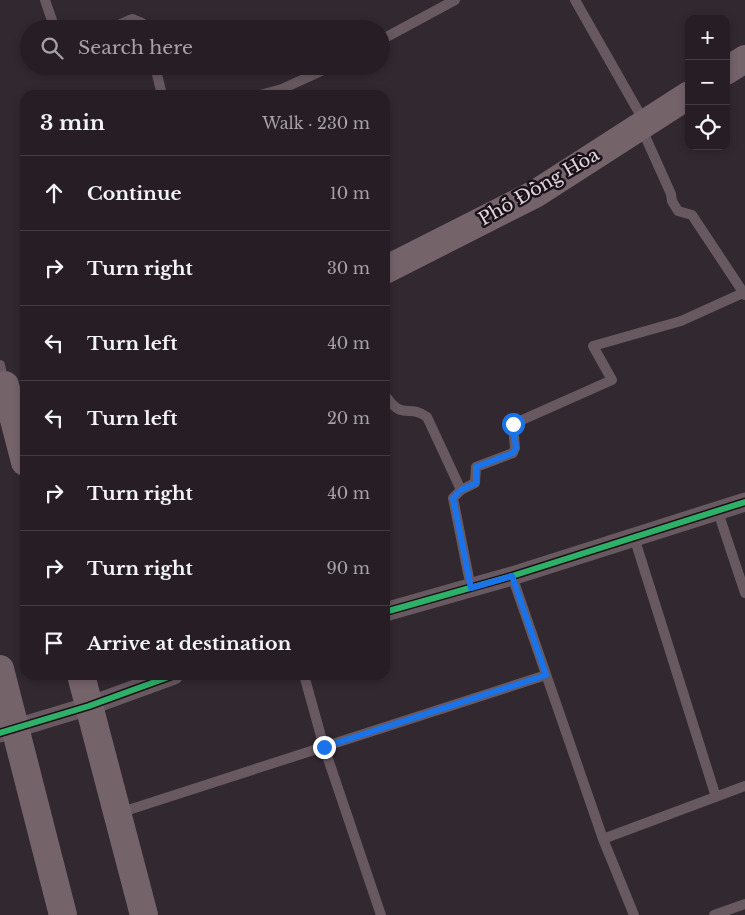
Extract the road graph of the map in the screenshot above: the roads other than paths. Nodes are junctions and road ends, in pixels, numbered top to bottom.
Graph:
1 (45, 0) edge
2 (455, 0) edge
3 (575, 0) edge
4 (52, 20) edge
5 (390, 35) edge
6 (745, 59) edge
7 (730, 68) edge
8 (157, 75) edge
9 (312, 75) edge
10 (161, 90) edge
11 (278, 90) edge
12 (685, 98) edge
13 (645, 123) junction
14 (390, 267) edge
15 (744, 294) edge
16 (8, 379) edge
17 (390, 402) edge
18 (20, 438) edge
19 (461, 490) junction
20 (745, 502) edge
21 (718, 512) junction
22 (634, 537) junction
23 (512, 576) junction
24 (471, 588) junction
25 (745, 593) edge
26 (390, 611) edge
27 (0, 669) edge
28 (546, 675) junction
29 (82, 680) edge
30 (160, 680) edge
31 (305, 680) edge
32 (89, 706) junction
33 (8, 731) edge
34 (324, 747) junction
35 (745, 786) edge
36 (716, 797) junction
37 (117, 813) junction
38 (603, 839) junction
39 (745, 904) edge
40 (63, 915) edge
41 (144, 915) edge
42 (381, 915) edge
43 (634, 915) edge
44 (714, 915) edge

1 - 4 lane
2 - 5 lane
3 - 13 lane
6 - 7 main road
8 - 10 lane
9 - 11 lane
12 - 13 main road, Phố Đồng Hòa
13 - 14 main road, Phố Đồng Hòa
13 - 15 lane
15 - 19 lane
16 - 18 main road
17 - 19 lane
19 - 24 lane
20 - 21 street
21 - 22 street
21 - 25 lane
22 - 23 street
22 - 36 lane
23 - 24 street
23 - 28 lane
24 - 26 street
27 - 33 main road
28 - 34 lane
28 - 38 lane
29 - 32 main road
30 - 32 street
31 - 34 lane
32 - 33 street
32 - 37 main road
33 - 40 main road
34 - 37 lane
34 - 42 lane
35 - 36 lane
36 - 38 lane
37 - 41 main road
38 - 43 lane
39 - 44 lane

